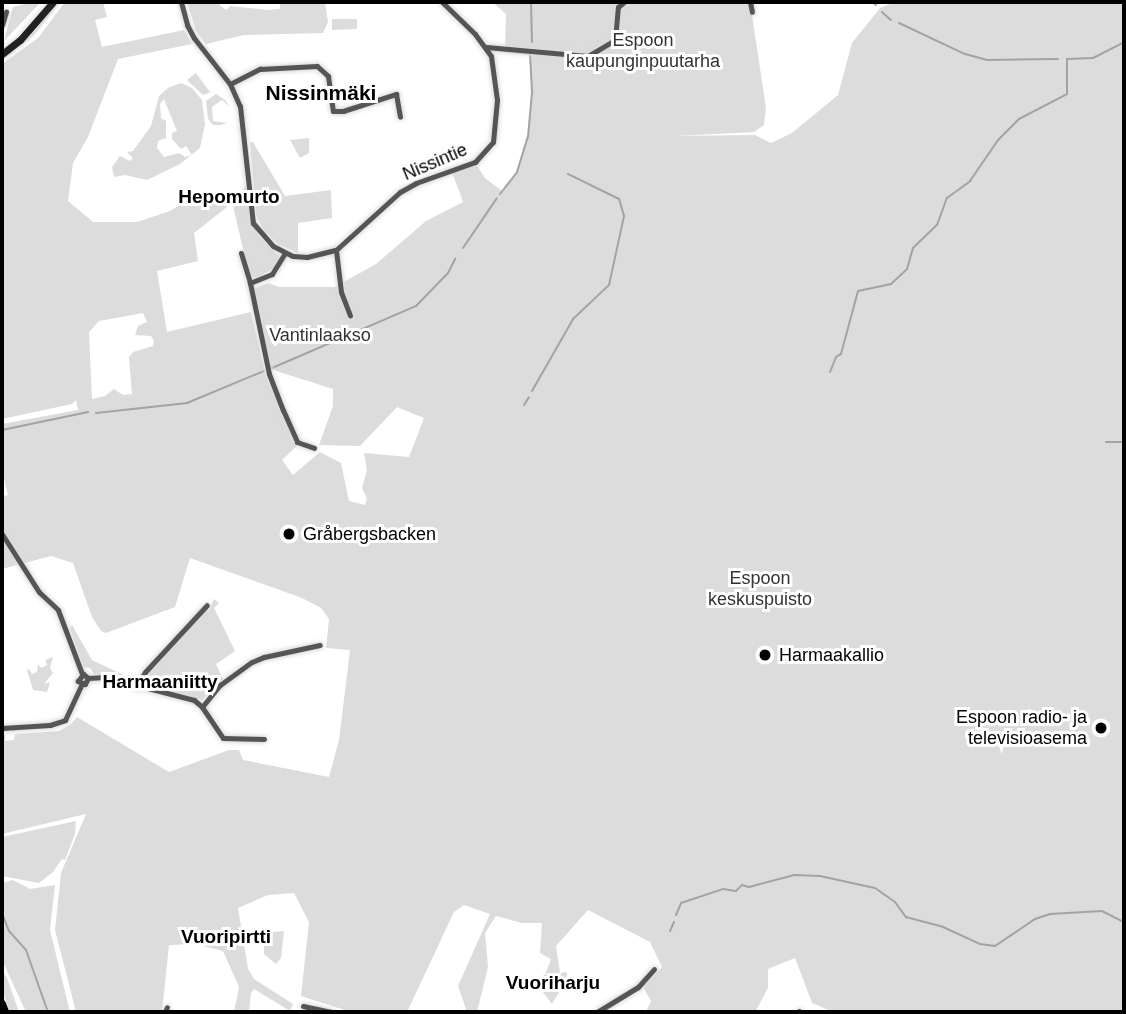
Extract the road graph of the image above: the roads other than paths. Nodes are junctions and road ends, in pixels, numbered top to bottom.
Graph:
1 (53, 2) edge
2 (181, 2) edge
3 (442, 2) edge
4 (624, 2) edge
5 (750, 2) edge
6 (6, 12) dead end
7 (752, 12) dead end
8 (2, 25) edge
9 (486, 47) junction
10 (3, 50) edge
11 (230, 84) junction
12 (400, 117) dead end
13 (336, 250) junction
14 (241, 253) dead end
15 (285, 253) junction
16 (250, 283) junction
17 (351, 315) dead end
18 (314, 448) dead end
19 (2, 534) edge
20 (207, 605) dead end
21 (320, 645) dead end
22 (85, 676) junction
23 (135, 687) junction
24 (202, 707) junction
25 (2, 728) edge
26 (264, 739) dead end
27 (654, 969) dead end
28 (2, 1004) edge
29 (303, 1006) dead end
30 (5, 1012) edge
31 (332, 1012) edge
32 (597, 1012) edge

1 - 10 street
2 - 11 street
3 - 9 street, Nissintie
4 - 9 street
5 - 7 street
6 - 8 street
9 - 13 street, Nissintie
11 - 12 street
11 - 15 street
13 - 15 street
13 - 17 street
14 - 16 street
15 - 16 street
16 - 18 street
19 - 22 street
20 - 23 street
21 - 24 street
22 - 23 street
22 - 25 street
23 - 24 street
24 - 26 street
27 - 32 street
28 - 30 main road
29 - 31 street

